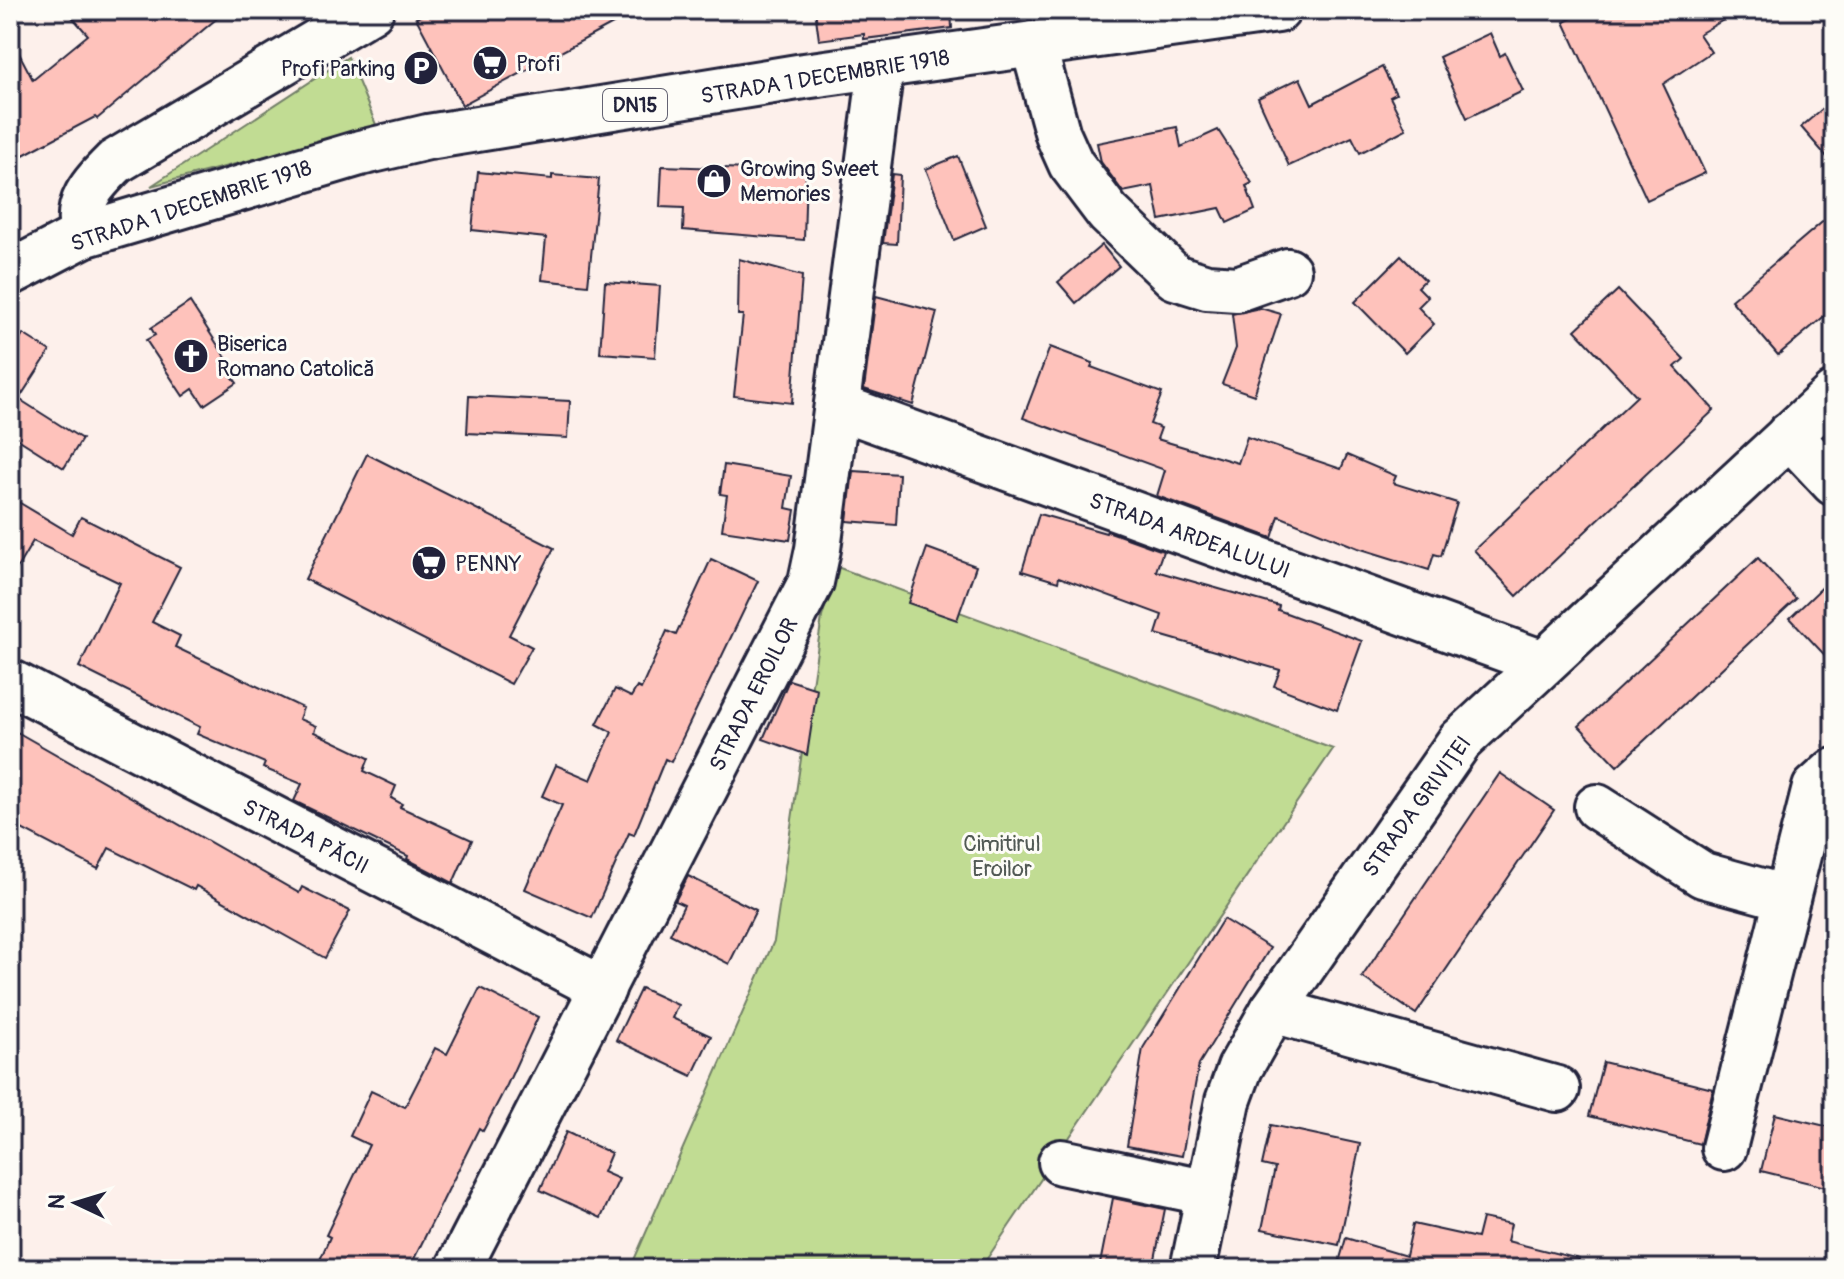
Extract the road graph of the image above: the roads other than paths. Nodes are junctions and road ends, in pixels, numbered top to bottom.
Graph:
1 (371, 10) edge
2 (1278, 10) edge
3 (1033, 44) junction
4 (881, 67) junction
5 (83, 235) junction
6 (1288, 271) dead end
7 (10, 273) edge
8 (1834, 394) edge
9 (837, 406) junction
10 (1789, 435) junction
11 (1834, 483) edge
12 (1543, 663) junction
13 (10, 682) edge
14 (1834, 771) edge
15 (1597, 807) dead end
16 (1787, 898) junction
17 (603, 989) junction
18 (1273, 1010) junction
19 (1557, 1089) dead end
20 (1724, 1148) dead end
21 (1061, 1162) dead end
22 (1209, 1193) junction
23 (458, 1269) edge
24 (1193, 1269) edge

1 - 5 street
2 - 3 street, STRADA 1 DECEMBRIE 1918 / DN15
3 - 4 street, STRADA 1 DECEMBRIE 1918 / DN15
3 - 6 street
4 - 5 street, STRADA 1 DECEMBRIE 1918 / DN15
4 - 9 street, STRADA EROILOR
5 - 7 street, STRADA 1 DECEMBRIE 1918 / DN15
8 - 10 street, STRADA GRIVIȚEI
9 - 12 street, STRADA ARDEALULUI
9 - 17 street, STRADA EROILOR
10 - 11 street
10 - 12 street, STRADA GRIVIȚEI
12 - 18 street, STRADA GRIVIȚEI
13 - 17 street, STRADA PĂCII
14 - 16 street
15 - 16 street
16 - 20 street
17 - 23 street, STRADA EROILOR
18 - 19 street
18 - 22 street, STRADA GRIVIȚEI
21 - 22 street
22 - 24 street, STRADA GRIVIȚEI

